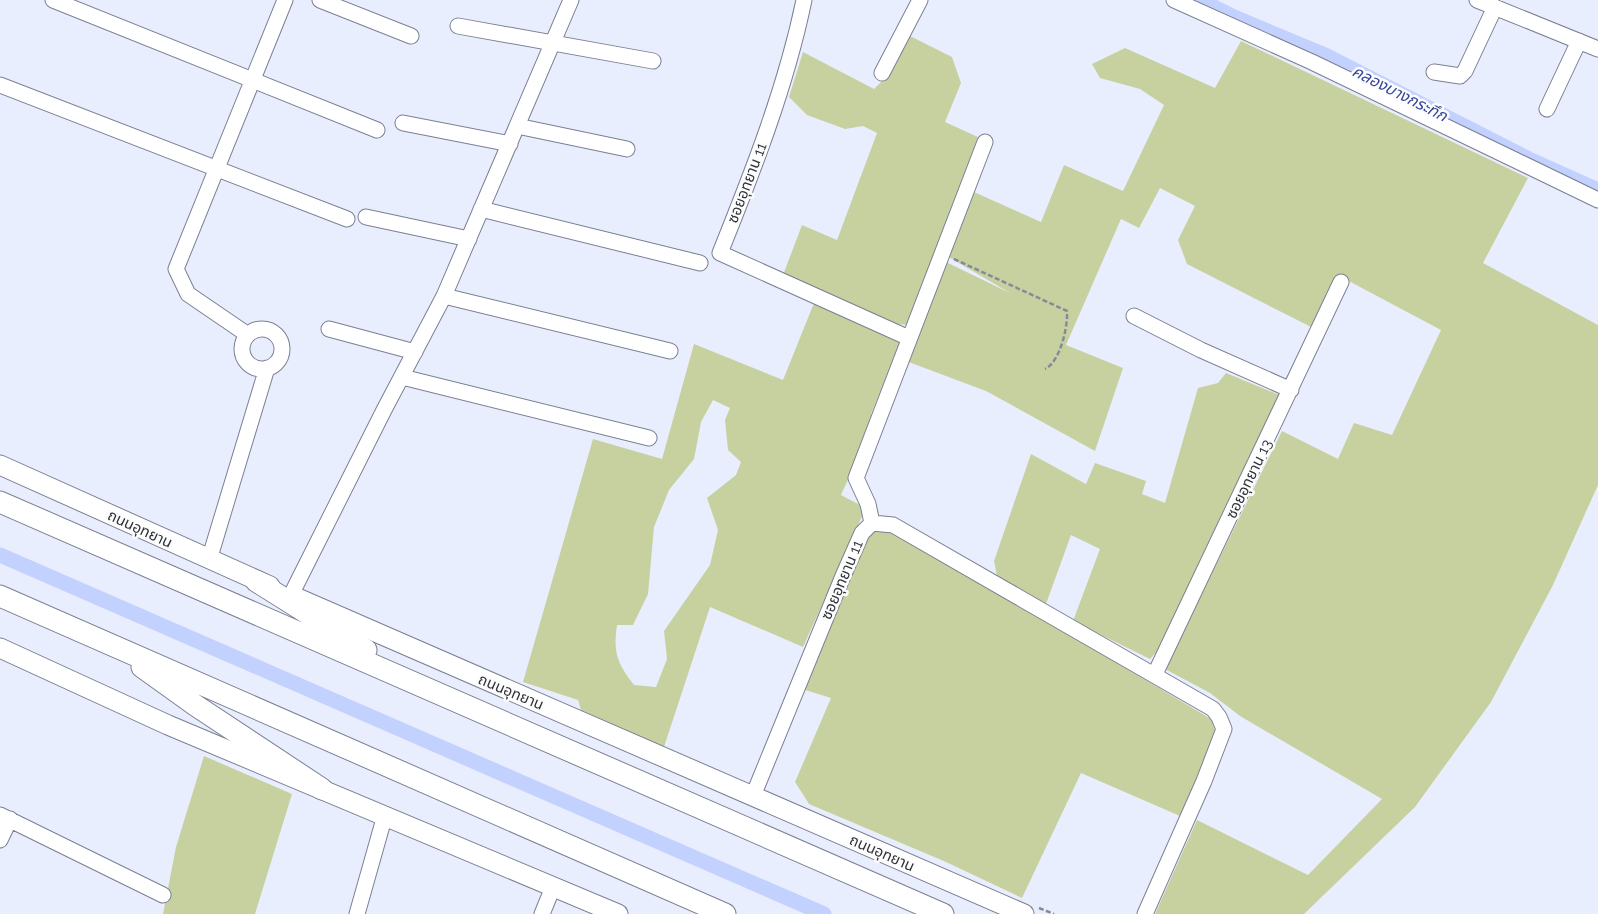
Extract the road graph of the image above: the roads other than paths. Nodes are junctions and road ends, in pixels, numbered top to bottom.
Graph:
1 (53, 0) edge
2 (285, 0) edge
3 (320, 0) edge
4 (571, 0) edge
5 (804, 0) edge
6 (920, 0) edge
7 (1174, 0) edge
8 (1477, 0) edge
9 (1495, 7) junction
10 (458, 26) dead end
11 (411, 36) dead end
12 (1579, 41) junction
13 (553, 43) junction
14 (1598, 48) edge
15 (653, 61) dead end
16 (1434, 72) dead end
17 (882, 73) dead end
18 (252, 80) junction
19 (0, 85) edge
20 (1546, 109) dead end
21 (403, 123) dead end
22 (517, 126) junction
23 (377, 130) dead end
24 (985, 142) dead end
25 (510, 144) junction
26 (627, 149) dead end
27 (216, 168) junction
28 (1598, 200) edge
29 (482, 209) junction
30 (366, 217) dead end
31 (347, 218) dead end
32 (469, 239) junction
33 (700, 263) dead end
34 (1341, 282) dead end
35 (444, 296) junction
36 (1134, 316) dead end
37 (329, 329) dead end
38 (248, 335) junction
39 (909, 338) junction
40 (670, 351) dead end
41 (415, 352) junction
42 (267, 368) junction
43 (402, 377) junction
44 (1291, 390) junction
45 (649, 438) dead end
46 (0, 465) edge
47 (0, 502) edge
48 (872, 523) junction
49 (209, 560) junction
50 (256, 580) junction
51 (291, 595) junction
52 (0, 596) edge
53 (107, 643) junction
54 (0, 648) edge
55 (1155, 674) junction
56 (452, 700) junction
57 (322, 789) junction
58 (753, 796) junction
59 (386, 815) junction
60 (5, 817) edge
61 (0, 840) edge
62 (553, 886) junction
63 (163, 895) dead end
64 (357, 914) edge
65 (542, 914) edge
66 (618, 914) edge
67 (725, 914) edge
68 (943, 914) edge
69 (1024, 914) edge
70 (1145, 914) edge

1 - 18 street
2 - 18 street
3 - 11 street
4 - 13 street
5 - 39 street, ซอยอุทยาน 11
6 - 17 street
7 - 28 street
8 - 9 street
9 - 12 street
9 - 16 street
10 - 13 street
12 - 14 street
12 - 20 street
13 - 15 street
13 - 22 street
18 - 23 street
18 - 27 street
19 - 27 street
21 - 25 street
22 - 25 street
22 - 26 street
24 - 39 street, ซอยอุทยาน 11
25 - 29 street
27 - 31 street
27 - 38 street
29 - 32 street
29 - 33 street
30 - 32 street
32 - 35 street
34 - 44 street, ซอยอุทยาน 13
35 - 40 street
35 - 41 street
36 - 44 street
37 - 41 street
38 - 42 street
38 - 42 street
39 - 48 street, ซอยอุทยาน 11
41 - 43 street
42 - 49 street
43 - 45 street
43 - 51 street
44 - 55 street, ซอยอุทยาน 13
46 - 49 street, ถนนอุทยาน
47 - 56 main road, ถนนอุทยาน
48 - 55 street
48 - 58 street, ซอยอุทยาน 11
49 - 50 street, ถนนอุทยาน
50 - 51 street, ถนนอุทยาน
50 - 56 main road
51 - 58 street, ถนนอุทยาน
52 - 53 main road
53 - 57 main road
53 - 67 main road
54 - 57 street
55 - 70 street
56 - 68 main road, ถนนอุทยาน
57 - 59 street
58 - 69 street, ถนนอุทยาน
59 - 62 street
59 - 64 street
60 - 61 street
60 - 63 street
62 - 65 street
62 - 66 street

